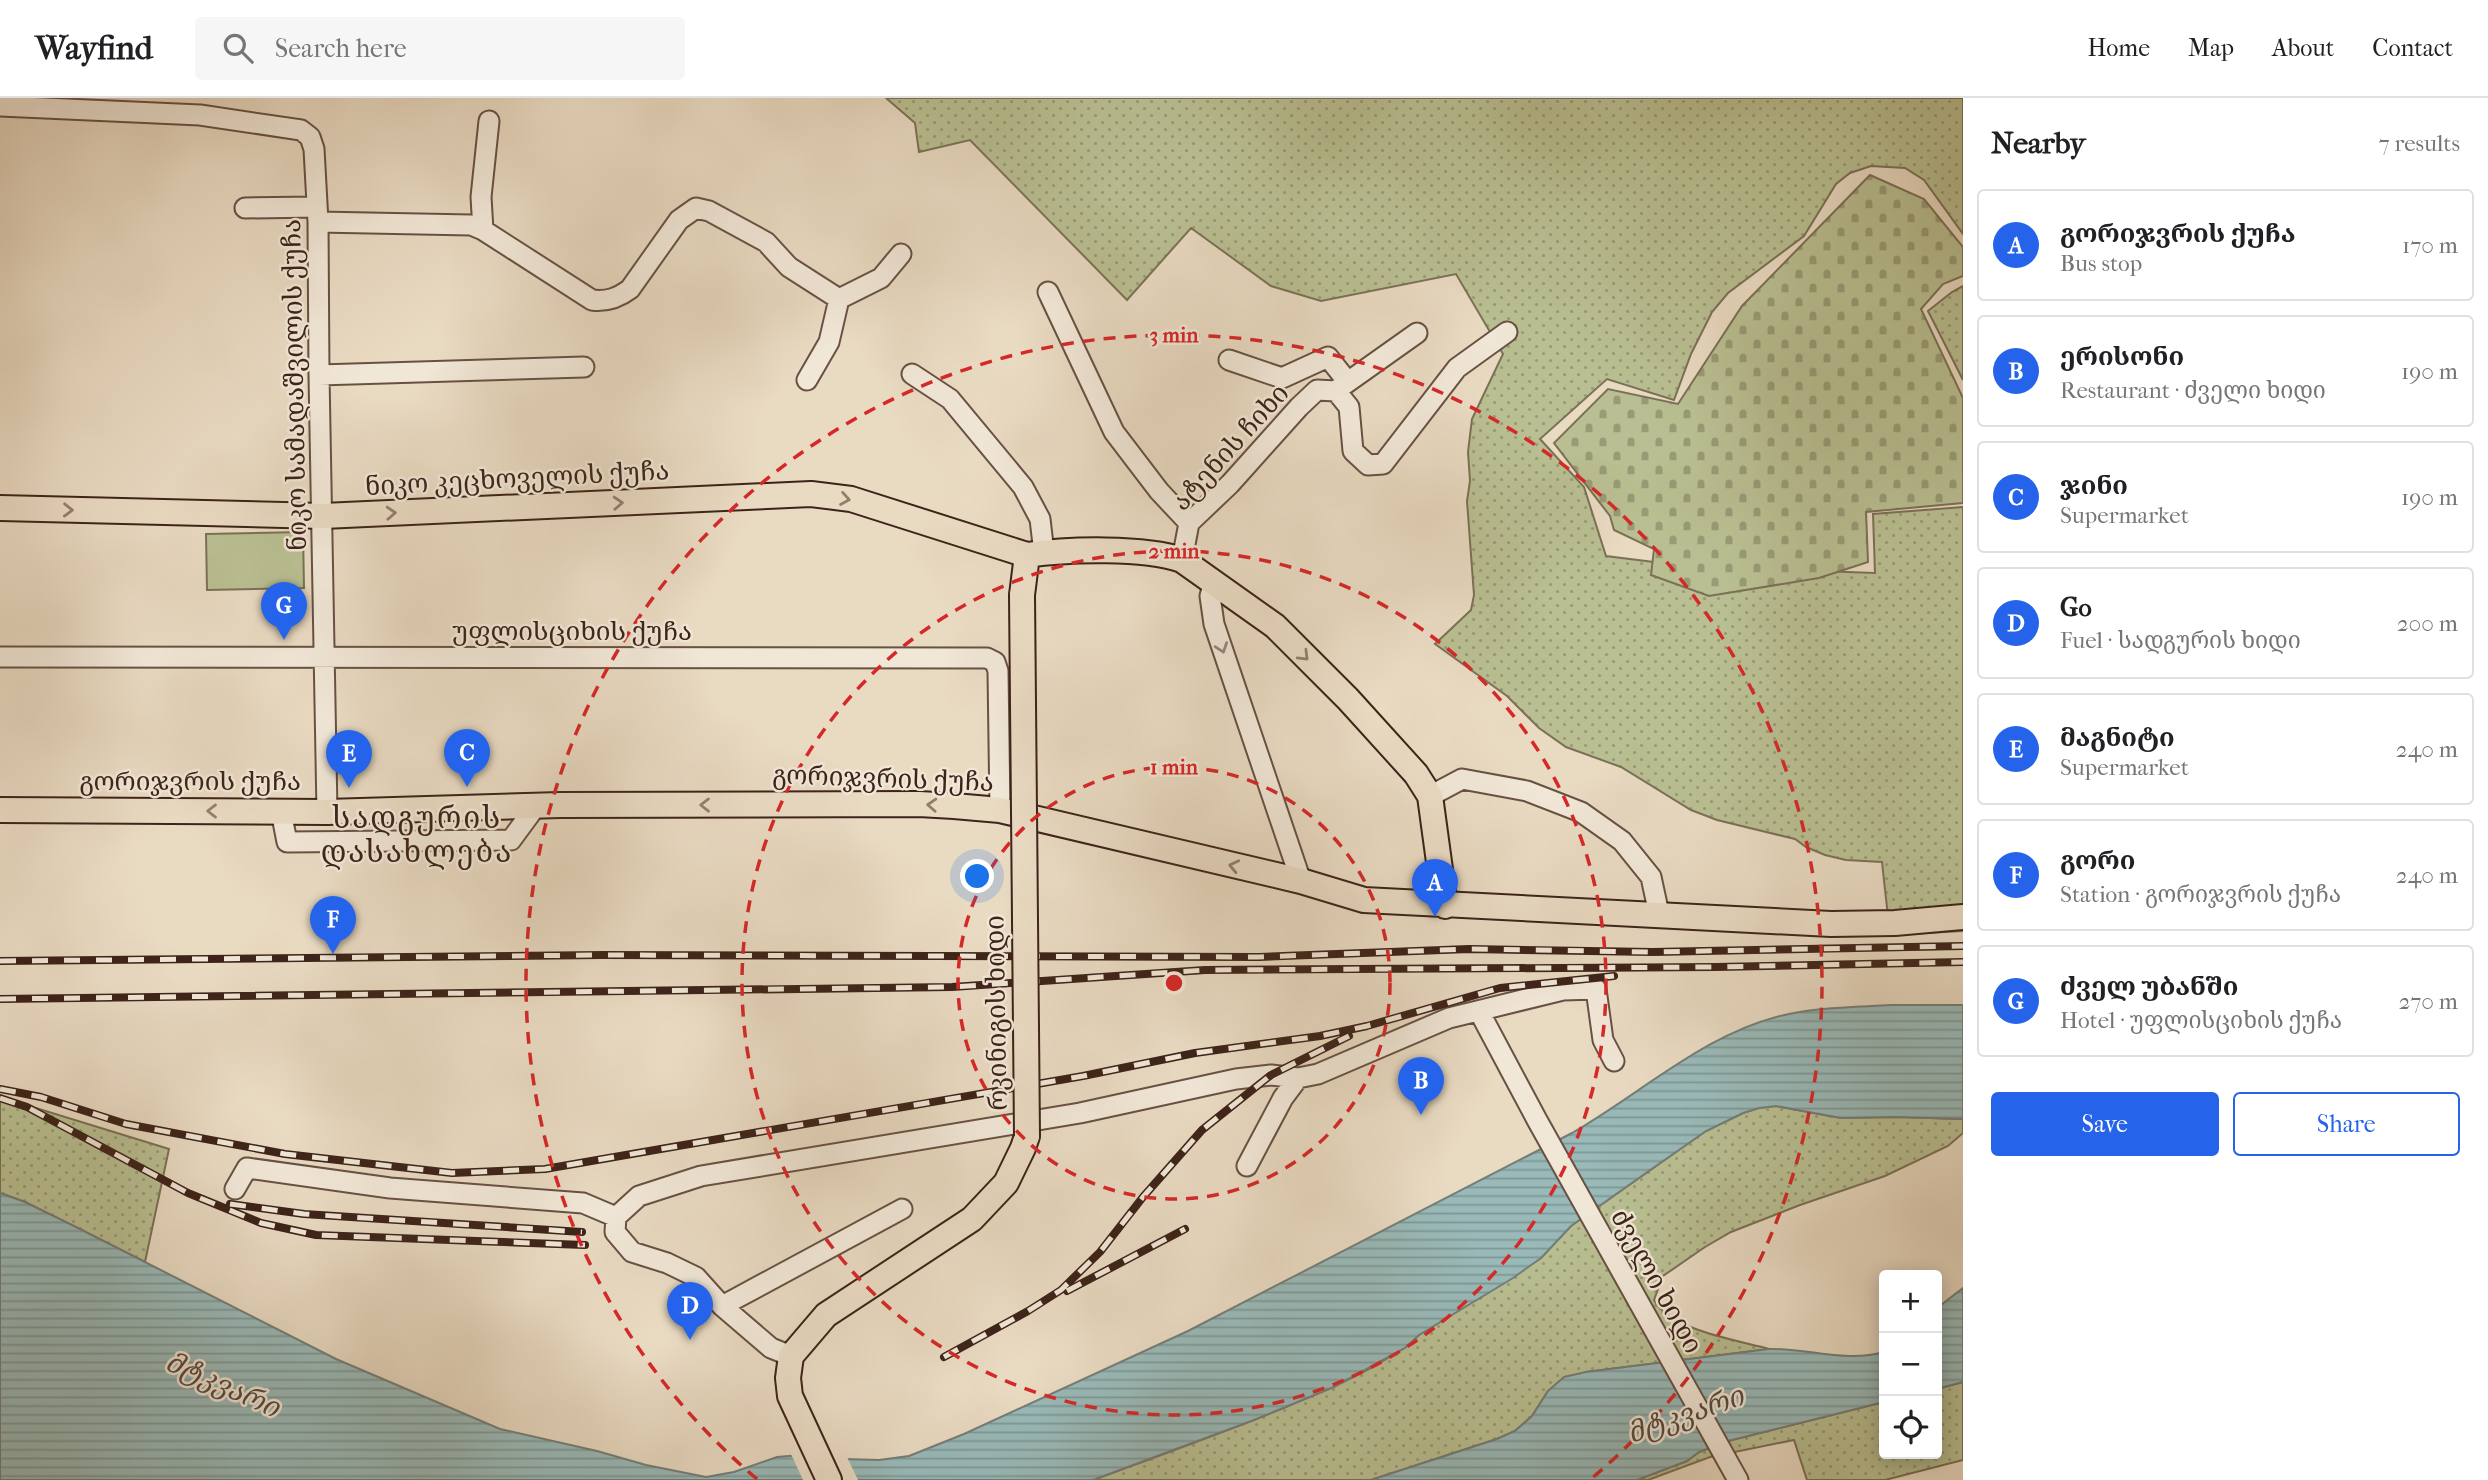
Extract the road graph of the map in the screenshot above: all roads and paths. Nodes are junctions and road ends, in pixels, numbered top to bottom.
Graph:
1 (0, 106) edge
2 (201, 107) edge
3 (489, 121) dead end
4 (245, 208) dead end
5 (318, 215) junction
6 (483, 230) junction
7 (901, 254) dead end
8 (1048, 292) dead end
9 (839, 299) junction
10 (1507, 332) dead end
11 (1417, 333) dead end
12 (1229, 359) dead end
13 (584, 367) dead end
14 (912, 374) dead end
15 (319, 375) junction
16 (807, 380) dead end
17 (1341, 386) junction
18 (0, 508) edge
19 (323, 516) junction
20 (1189, 523) junction
21 (1036, 554) junction
22 (1182, 560) junction
23 (1214, 582) junction
24 (0, 657) edge
25 (326, 657) junction
26 (1430, 796) junction
27 (536, 807) junction
28 (0, 810) edge
29 (1000, 810) junction
30 (281, 811) junction
31 (327, 812) junction
32 (1301, 881) junction
33 (1446, 906) junction
34 (1659, 914) junction
35 (1963, 917) edge
36 (1480, 1013) junction
37 (1614, 1061) dead end
38 (1298, 1078) junction
39 (1247, 1166) dead end
40 (235, 1189) dead end
41 (902, 1209) dead end
42 (616, 1217) junction
43 (722, 1306) junction
44 (791, 1356) junction
45 (1734, 1474) edge
46 (829, 1480) edge

1 - 2 street
2 - 5 street, ნიკო სამადაშვილის ქუჩა
3 - 6 street
4 - 5 street
5 - 6 street
5 - 15 street, ნიკო სამადაშვილის ქუჩა
6 - 9 street
7 - 9 street
8 - 20 street
9 - 16 street
10 - 17 street, ატენის ჩიხი
11 - 17 street, ატენის ჩიხი
12 - 17 street, ატენის ჩიხი
13 - 15 street
14 - 21 street
15 - 19 street, ნიკო სამადაშვილის ქუჩა
17 - 20 street, ატენის ჩიხი
18 -> 19 main road, ნიკო კეცხოველის ქუჩა
19 -> 21 main road, ნიკო კეცხოველის ქუჩა
19 - 25 street, ნიკო სამადაშვილის ქუჩა
20 - 22 street, ატენის ჩიხი
21 - 22 main road, ნიკო კეცხოველის ქუჩა
21 - 44 main road, რკინიგის ხიდი, bridge
22 - 23 main road, ნიკო კეცხოველის ქუჩა
23 -> 26 main road, ნიკო კეცხოველის ქუჩა
23 -> 32 street
24 - 25 street, უფლისციხის ქუჩა
25 - 29 street, უფლისციხის ქუჩა
25 - 31 street, ნიკო სამადაშვილის ქუჩა
26 - 33 main road, ნიკო კეცხოველის ქუჩა
26 - 34 street
29 -> 27 main road, გორიჯვრის ქუჩა
27 - 30 street
27 - 31 main road, გორიჯვრის ქუჩა
30 -> 28 main road, გორიჯვრის ქუჩა
32 -> 29 main road, გორიჯვრის ქუჩა
30 - 31 main road, გორიჯვრის ქუჩა
32 - 33 main road, გორიჯვრის ქუჩა
33 - 34 main road, გორიჯვრის ქუჩა
34 - 35 main road, გორიჯვრის ქუჩა
36 - 37 street
36 - 38 street
36 - 45 street, ძველი ხიდი
38 - 39 street
38 - 42 street
40 - 42 street
41 - 43 street
42 - 43 street
43 - 44 street
44 - 46 main road

